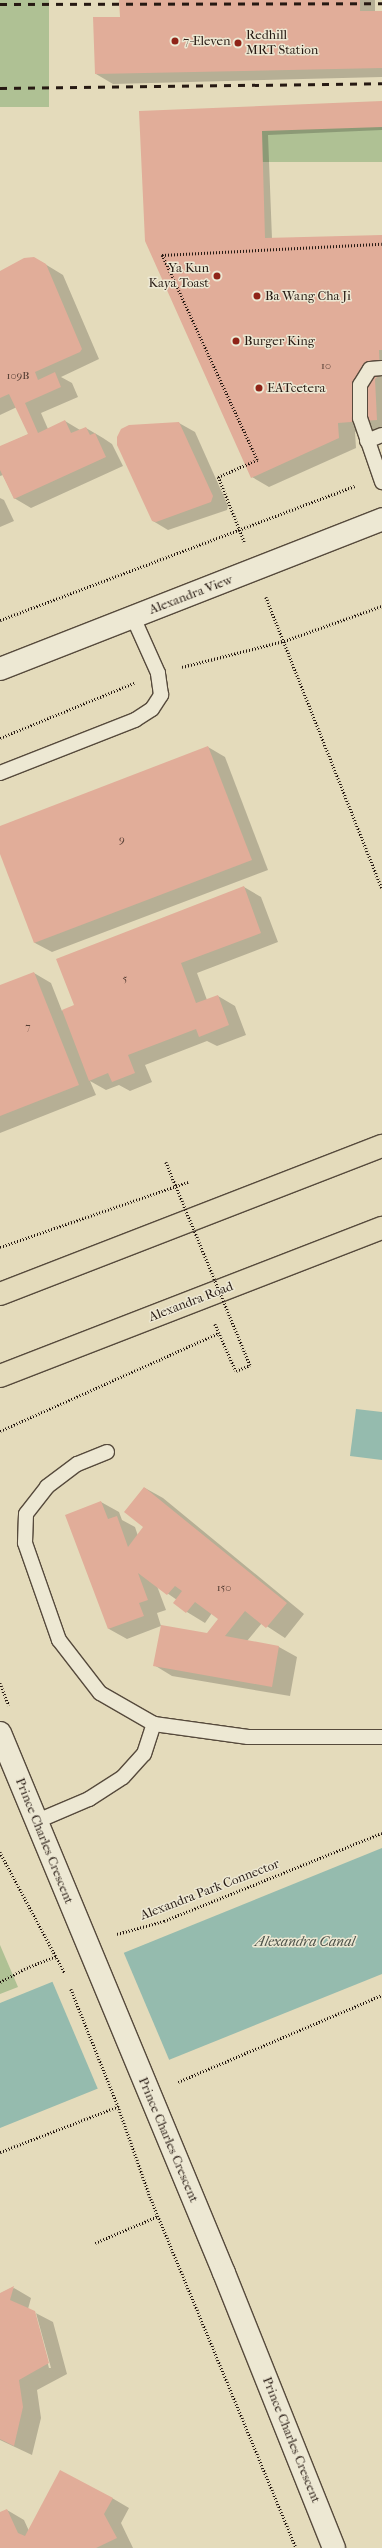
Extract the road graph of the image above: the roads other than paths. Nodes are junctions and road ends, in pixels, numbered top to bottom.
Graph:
1 (382, 368) edge
2 (382, 435) edge
3 (367, 441) junction
4 (381, 479) edge
5 (382, 519) edge
6 (132, 617) junction
7 (0, 669) edge
8 (0, 773) edge
9 (382, 1146) edge
10 (382, 1228) edge
11 (0, 1294) edge
12 (0, 1376) edge
13 (107, 1452) dead end
14 (154, 1724) junction
15 (0, 1733) edge
16 (382, 1737) edge
17 (35, 1822) junction
18 (334, 2548) edge

1 - 3 lane
2 - 3 lane
3 - 4 lane
5 - 6 street, Alexandra View
6 - 7 street, Alexandra View
6 - 8 lane
9 - 11 main road
10 - 12 main road, Alexandra Road
13 - 14 lane
14 - 16 lane
14 - 17 lane
15 - 17 street, Prince Charles Crescent
17 - 18 street, Prince Charles Crescent

